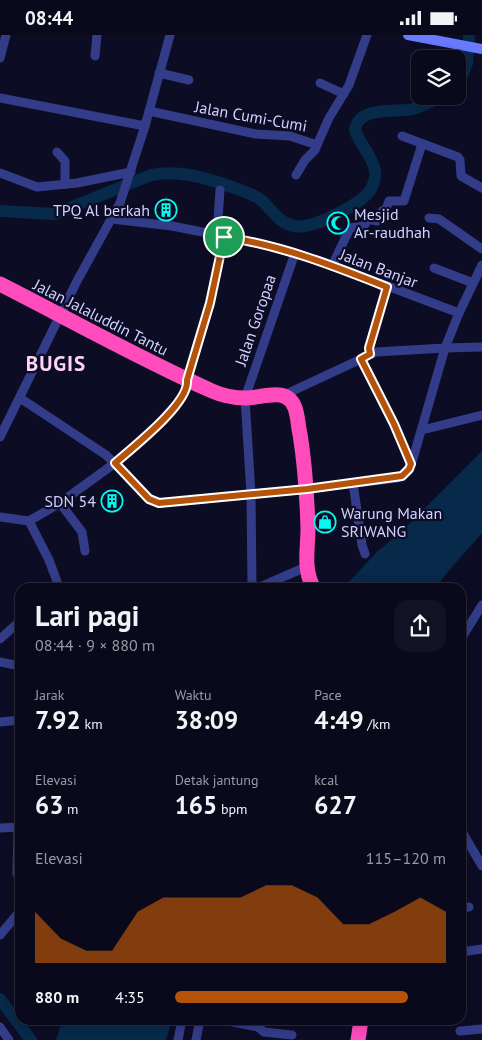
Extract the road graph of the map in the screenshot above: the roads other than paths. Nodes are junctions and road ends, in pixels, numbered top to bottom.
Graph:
1 (6, 35) edge
2 (97, 35) edge
3 (170, 35) edge
4 (367, 35) edge
5 (408, 35) edge
6 (480, 49) edge
7 (95, 56) dead end
8 (0, 57) edge
9 (159, 73) junction
10 (189, 80) dead end
11 (320, 83) dead end
12 (344, 95) junction
13 (0, 98) edge
14 (149, 111) junction
15 (145, 126) junction
16 (402, 136) dead end
17 (422, 144) junction
18 (317, 145) junction
19 (57, 151) dead end
20 (0, 173) edge
21 (131, 173) junction
22 (296, 175) dead end
23 (65, 184) junction
24 (482, 188) edge
25 (220, 190) dead end
26 (429, 218) dead end
27 (112, 219) junction
28 (221, 236) junction
29 (482, 249) edge
30 (295, 253) junction
31 (482, 265) edge
32 (332, 266) junction
33 (434, 268) dead end
34 (473, 283) junction
35 (0, 284) edge
36 (387, 287) junction
37 (459, 313) junction
38 (60, 315) junction
39 (482, 347) edge
40 (445, 348) junction
41 (370, 354) junction
42 (361, 359) junction
43 (187, 380) junction
44 (284, 395) junction
45 (245, 398) junction
46 (20, 399) junction
47 (482, 415) edge
48 (422, 430) junction
49 (0, 437) edge
50 (115, 463) junction
51 (411, 464) junction
52 (353, 483) junction
53 (307, 489) junction
54 (252, 494) junction
55 (60, 503) junction
56 (0, 517) edge
57 (29, 521) junction
58 (85, 551) dead end
59 (365, 554) dead end
60 (306, 567) junction
61 (58, 583) edge
62 (252, 583) edge
63 (269, 583) edge
64 (312, 583) edge
65 (482, 605) edge
66 (15, 626) edge
67 (466, 631) edge
68 (0, 639) edge
69 (0, 662) edge
70 (15, 665) edge
71 (15, 720) edge
72 (0, 722) edge
73 (15, 827) edge
74 (0, 828) edge
75 (466, 839) edge
76 (482, 866) edge
77 (15, 917) edge
78 (0, 935) edge
79 (482, 949) edge
80 (466, 951) edge
81 (181, 1025) edge
82 (199, 1025) edge
83 (260, 1025) edge
84 (360, 1025) edge
85 (0, 1027) edge
86 (482, 1029) edge
87 (460, 1031) dead end
88 (292, 1035) dead end
89 (9, 1040) edge
90 (178, 1040) edge
91 (196, 1040) edge
92 (358, 1040) edge

1 - 8 street
2 - 7 street
3 - 9 street
4 - 12 street, Jalan Cumi-Cumi
5 - 6 street
9 - 10 street
9 - 14 street
11 - 12 street
12 - 18 street, Jalan Cumi-Cumi
13 - 15 street
14 - 15 street
14 - 18 street, Jalan Cumi-Cumi
15 - 21 street
16 - 17 street
17 - 24 street
17 - 32 street
18 - 22 street
19 - 23 street
20 - 23 street
21 - 23 street
21 - 27 street
25 - 28 street
26 - 29 street
27 - 28 street, Jalan Banjar
27 - 38 street
28 - 30 street, Jalan Banjar
28 - 43 street
30 - 32 street, Jalan Banjar
30 - 45 street, Jalan Goropaa
31 - 34 street
32 - 36 street, Jalan Banjar
33 - 34 street
34 - 37 street
35 - 38 highway, Jalan Jalaluddin Tantu
36 - 37 street, Jalan Banjar
36 - 41 street
37 - 40 street
38 - 43 highway, Jalan Jalaluddin Tantu
38 - 46 street
39 - 40 street
40 - 41 street
40 - 48 street
41 - 42 street
42 - 44 street
42 - 51 street
43 - 45 highway, Jalan Jalaluddin Tantu
43 - 50 street
44 - 45 highway, Jalan Jalaluddin Tantu
44 - 53 highway
45 - 54 street
46 - 49 street
46 - 50 street
47 - 48 street
48 - 51 street
50 - 54 street
50 - 55 street
51 - 52 street
52 - 53 street
52 - 59 street
53 - 54 street
53 - 60 highway
54 - 62 street
55 - 57 street
55 - 58 street
56 - 57 street
57 - 61 street
60 - 63 street
60 - 64 highway
65 - 67 street
66 - 68 street
69 - 70 street
71 - 72 street
73 - 74 street
75 - 76 street
77 - 78 street
79 - 80 street
81 - 90 street
82 - 91 street
83 - 88 street
84 - 92 highway
85 - 89 street
86 - 87 street

